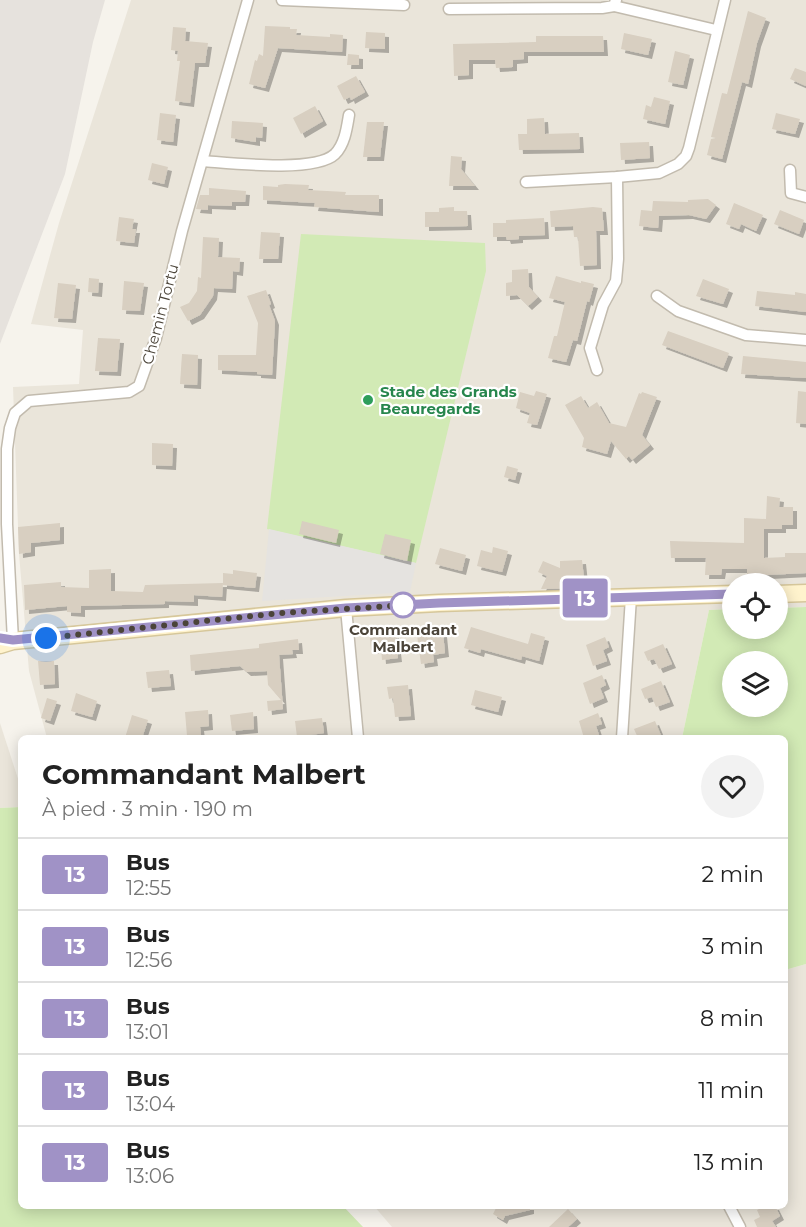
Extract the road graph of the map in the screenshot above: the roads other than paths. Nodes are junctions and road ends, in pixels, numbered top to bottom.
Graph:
1 (248, 0) edge
2 (282, 0) edge
3 (725, 0) edge
4 (615, 3) edge
5 (404, 5) dead end
6 (449, 9) dead end
7 (716, 30) junction
8 (349, 115) dead end
9 (203, 161) junction
10 (790, 170) dead end
11 (617, 177) junction
12 (526, 182) dead end
13 (806, 197) edge
14 (657, 296) dead end
15 (806, 340) edge
16 (597, 370) dead end
17 (806, 593) edge
18 (722, 594) edge
19 (788, 594) edge
20 (631, 597) junction
21 (346, 608) junction
22 (4, 641) edge
23 (358, 735) edge
24 (622, 735) edge
25 (731, 1209) edge
26 (740, 1227) edge

1 - 9 street, Chemin Tortu
2 - 5 street
3 - 7 street
4 - 6 street
4 - 7 street
7 - 11 street
8 - 9 street
9 - 22 street, Chemin Tortu
10 - 13 street
11 - 12 street
11 - 16 street
14 - 15 street
17 - 19 main road
18 - 20 main road
20 - 21 main road
20 - 24 street
21 - 22 main road
21 - 23 street
25 - 26 street

